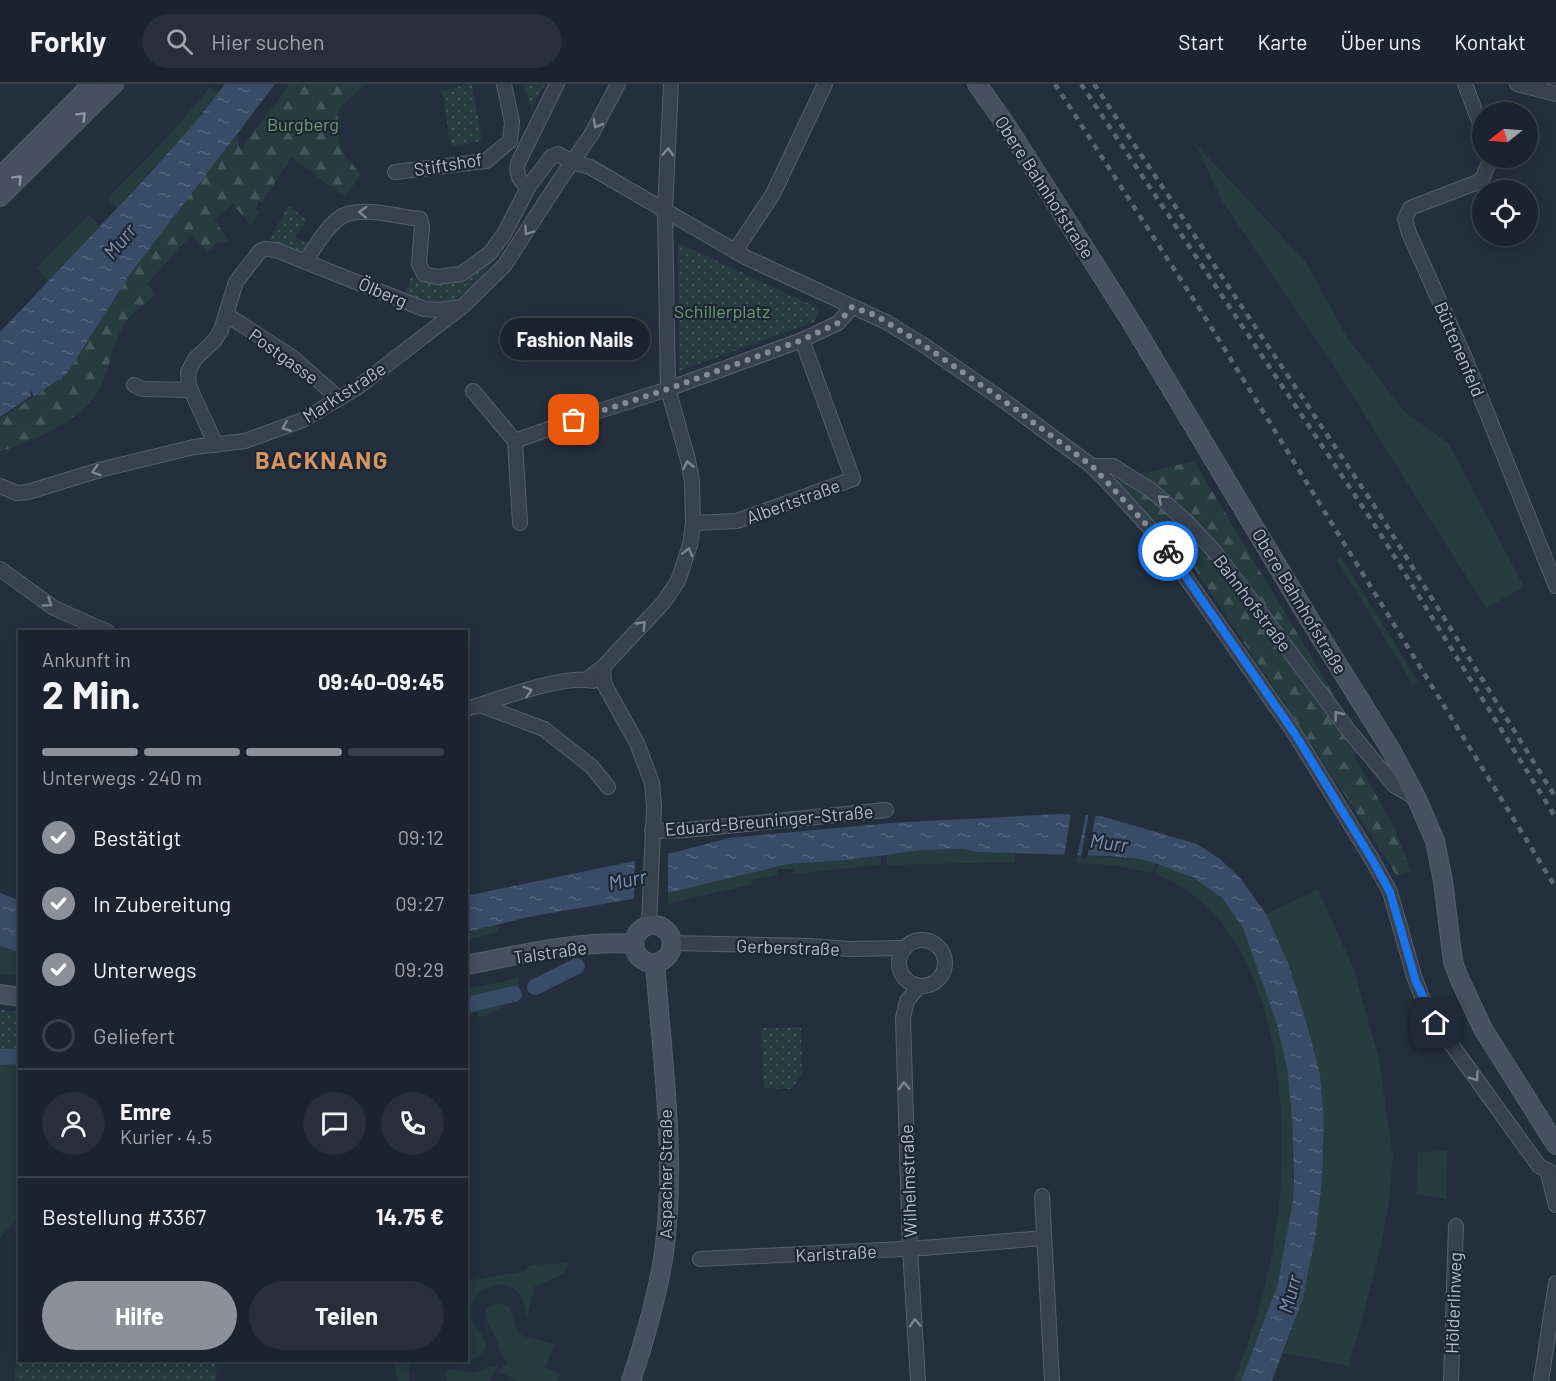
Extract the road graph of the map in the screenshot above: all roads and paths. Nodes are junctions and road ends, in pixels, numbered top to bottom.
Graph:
1 (92, 84) edge
2 (114, 84) edge
3 (504, 84) edge
4 (618, 84) edge
5 (671, 84) edge
6 (825, 84) edge
7 (977, 84) edge
8 (1465, 84) edge
9 (1517, 84) edge
10 (557, 88) edge
11 (1556, 94) edge
12 (1472, 103) edge
13 (572, 162) junction
14 (1487, 168) edge
15 (395, 172) dead end
16 (0, 177) edge
17 (529, 186) junction
18 (0, 197) edge
19 (665, 210) junction
20 (735, 251) junction
21 (305, 262) junction
22 (463, 306) junction
23 (852, 307) junction
24 (227, 315) junction
25 (802, 340) junction
26 (134, 385) dead end
27 (668, 389) junction
28 (191, 390) junction
29 (473, 390) dead end
30 (338, 400) junction
31 (515, 441) junction
32 (216, 445) junction
33 (1092, 466) junction
34 (0, 486) edge
35 (520, 523) dead end
36 (693, 523) junction
37 (0, 569) edge
38 (1556, 586) edge
39 (104, 630) edge
40 (603, 667) junction
41 (586, 680) junction
42 (604, 684) junction
43 (473, 707) edge
44 (608, 787) dead end
45 (1417, 799) junction
46 (886, 810) dead end
47 (652, 831) junction
48 (650, 925) junction
49 (672, 943) junction
50 (634, 944) junction
51 (903, 948) junction
52 (656, 963) junction
53 (468, 965) edge
54 (919, 986) junction
55 (0, 994) edge
56 (18, 997) edge
57 (1556, 1145) edge
58 (1551, 1173) edge
59 (1042, 1196) dead end
60 (1556, 1205) edge
61 (1456, 1226) dead end
62 (1044, 1238) junction
63 (910, 1249) junction
64 (700, 1259) dead end
65 (1556, 1283) edge
66 (631, 1381) edge
67 (918, 1381) edge
68 (1052, 1381) edge
69 (1451, 1381) edge
70 (1541, 1381) edge

1 - 16 street
18 -> 2 street
3 - 15 street, Stiftshof
4 -> 13 street, Marktstraße
19 -> 5 street
6 - 20 street
7 - 45 street, Obere Bahnhofstraße
8 - 12 street
9 - 11 street
10 - 17 street
13 - 17 street
13 - 19 street
13 -> 22 street, Marktstraße
14 - 38 street, Büttenenfeld
17 -> 21 street
19 - 20 street, Bahnhofstraße
19 - 27 street
20 - 23 street, Bahnhofstraße
21 - 22 street, Ölberg
21 - 24 street, Ölberg
22 - 30 street, Marktstraße
23 - 25 street
23 - 33 street, Bahnhofstraße
24 - 28 street, Ölberg
24 - 30 street, Postgasse
25 - 27 street
25 - 36 street, Albertstraße
26 - 28 street
27 - 31 street
36 -> 27 street
28 - 32 street
29 - 31 street
30 -> 32 street, Marktstraße
31 - 35 street
32 -> 34 street, Marktstraße
45 -> 33 street, Bahnhofstraße
33 -> 58 street
40 -> 36 street
37 -> 39 street
40 - 41 street
40 - 42 street, Eduard-Breuninger-Straße
41 - 42 street
43 -> 41 street
42 - 47 street, Eduard-Breuninger-Straße
43 - 44 street
45 - 57 street, Obere Bahnhofstraße
46 - 47 street, Eduard-Breuninger-Straße
47 - 48 street, Eduard-Breuninger-Straße
48 - 49 street
48 - 50 street
49 - 51 street, Gerberstraße
49 - 52 street
50 - 52 street
50 - 53 street, Talstraße
51 - 54 street
51 - 54 street, Gerberstraße
52 - 66 street, Aspacher Straße
63 -> 54 street, Wilhelmstraße
55 - 56 street
58 - 60 street
59 - 62 street
61 - 69 street, Hölderlinweg
62 - 63 street, Karlstraße
62 - 68 street
63 - 64 street, Karlstraße
67 -> 63 street, Wilhelmstraße
65 - 70 street

